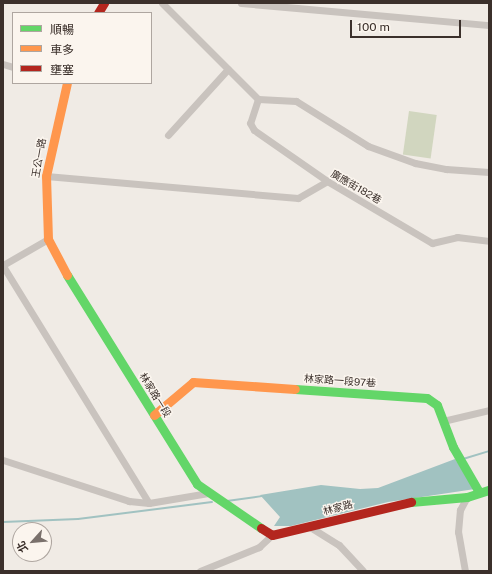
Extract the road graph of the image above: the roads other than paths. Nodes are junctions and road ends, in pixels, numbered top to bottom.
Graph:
1 (104, 3) edge
2 (162, 3) edge
3 (241, 3) edge
4 (99, 12) edge
5 (489, 24) edge
6 (228, 69) junction
7 (66, 84) edge
8 (258, 99) junction
9 (168, 135) dead end
10 (489, 172) edge
11 (46, 176) junction
12 (326, 181) junction
13 (48, 239) junction
14 (489, 241) edge
15 (3, 266) edge
16 (489, 410) edge
17 (154, 415) junction
18 (442, 421) junction
19 (3, 460) edge
20 (489, 490) edge
21 (479, 492) junction
22 (208, 493) junction
23 (467, 496) junction
24 (149, 502) junction
25 (310, 527) junction
26 (272, 535) junction
27 (200, 571) edge
28 (363, 571) edge
29 (465, 571) edge

1 - 4 street
2 - 6 street
3 - 5 street
6 - 8 street
6 - 9 street
7 - 11 street, 王公一路
8 - 10 street
8 - 12 street, 廣應街182巷
11 - 12 street
11 - 13 street, 王公一路
12 - 14 street, 廣應街182巷
13 - 15 street
13 - 17 street, 林家路一段
15 - 24 street
16 - 18 street
17 - 18 street, 林家路一段97巷
17 - 22 street, 林家路一段
18 - 21 street, 林家路一段97巷
19 - 24 street
20 - 21 street, 林家路
21 - 23 street, 林家路
22 - 24 street
22 - 26 street, 林家路一段
23 - 25 street, 林家路
23 - 29 street
25 - 26 street, 林家路
25 - 28 street
26 - 27 street, 林家路

